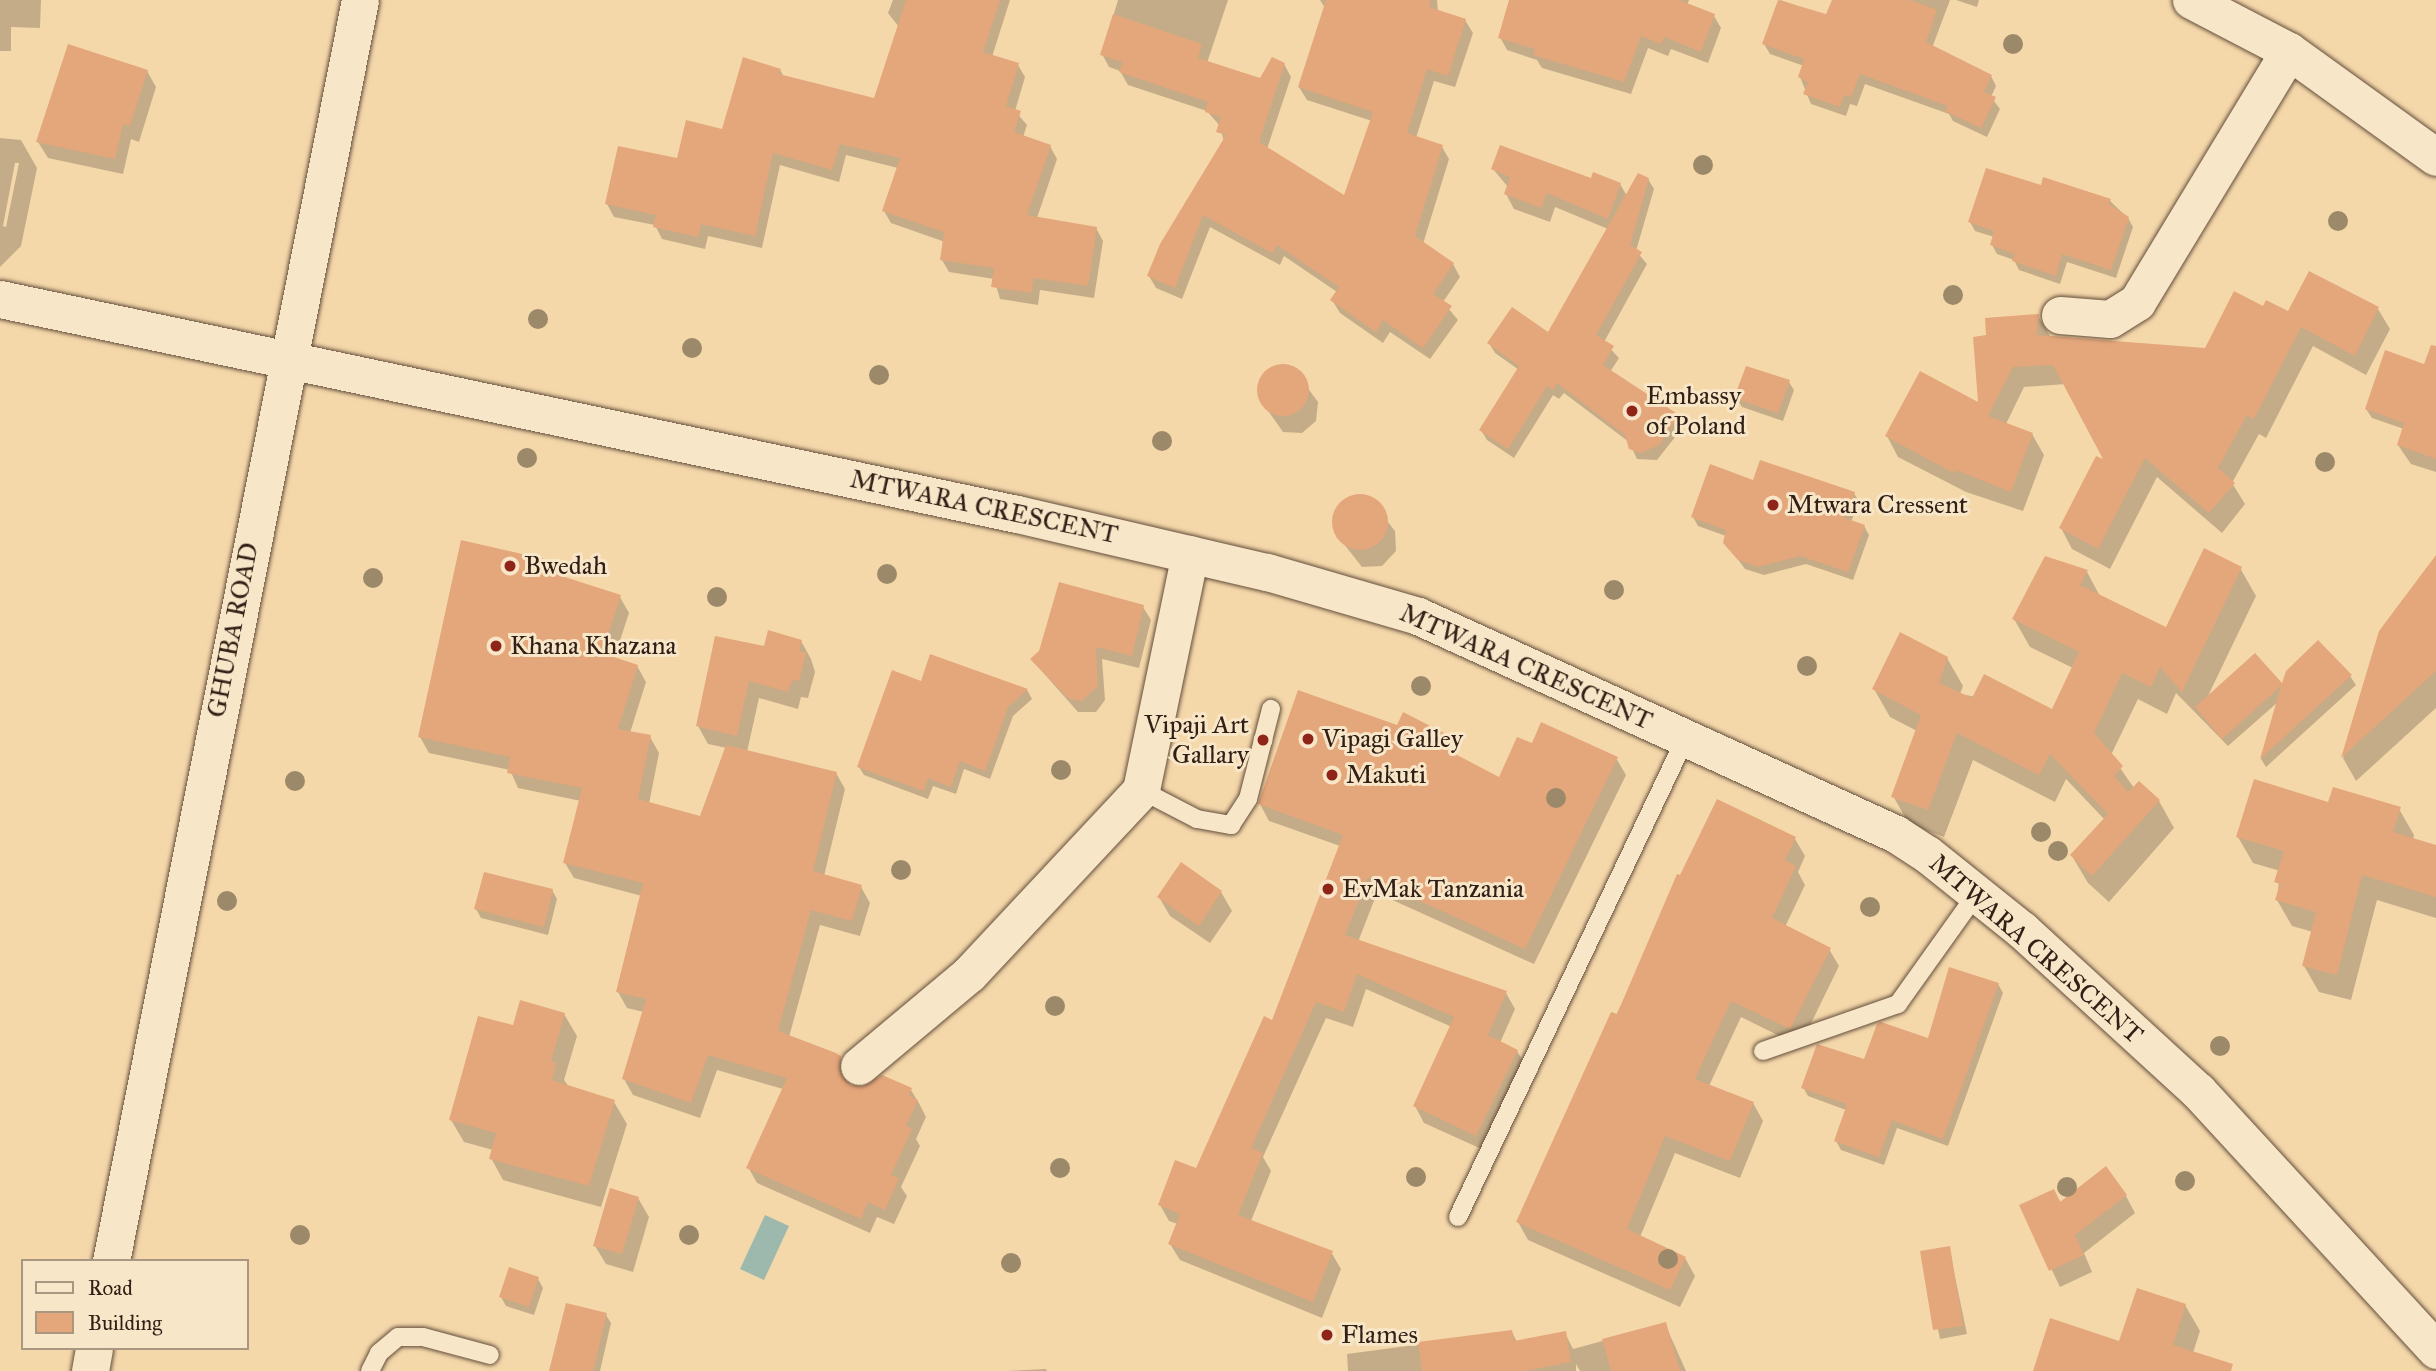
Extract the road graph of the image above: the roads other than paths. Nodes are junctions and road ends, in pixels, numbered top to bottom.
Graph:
1 (360, 0) edge
2 (2190, 0) edge
3 (2289, 51) junction
4 (2436, 158) edge
5 (0, 299) edge
6 (2060, 315) dead end
7 (286, 357) junction
8 (1190, 554) junction
9 (1271, 709) dead end
10 (1686, 737) junction
11 (1141, 790) junction
12 (1978, 892) junction
13 (1763, 1051) dead end
14 (859, 1066) dead end
15 (1458, 1217) dead end
16 (111, 1259) edge
17 (94, 1350) edge
18 (2436, 1350) edge
19 (490, 1355) dead end
20 (90, 1371) edge
21 (370, 1371) edge

1 - 7 street, GHUBA ROAD
2 - 3 street
3 - 4 street
3 - 6 street
5 - 7 street, MTWARA CRESCENT
7 - 8 street, MTWARA CRESCENT
7 - 16 street, GHUBA ROAD
8 - 10 street, MTWARA CRESCENT
8 - 11 street
9 - 11 lane
10 - 12 street, MTWARA CRESCENT
10 - 15 lane
11 - 14 street
12 - 13 lane
12 - 18 street, MTWARA CRESCENT
17 - 20 street
19 - 21 lane

